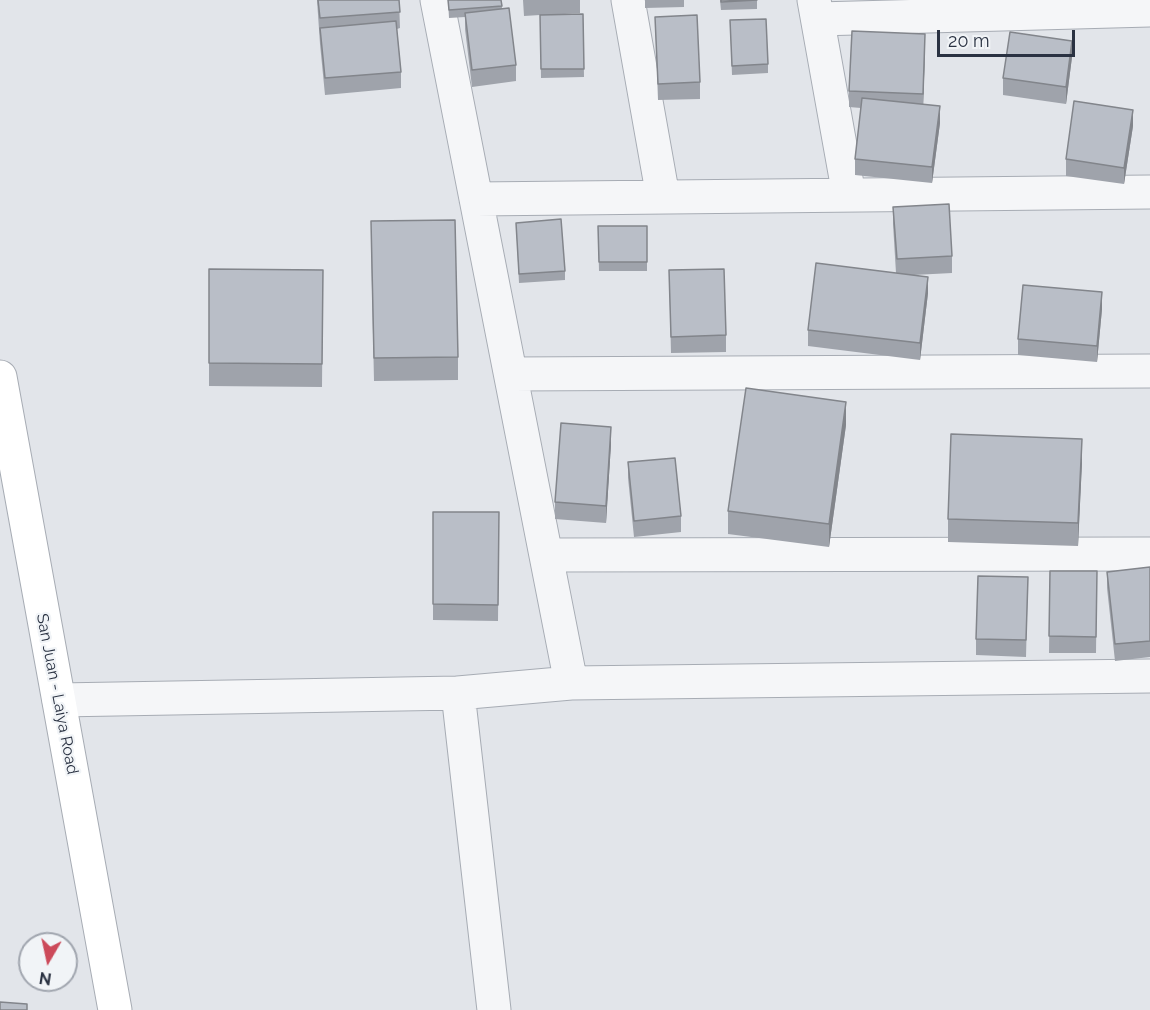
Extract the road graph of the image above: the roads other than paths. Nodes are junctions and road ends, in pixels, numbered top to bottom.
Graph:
1 (437, 0) edge
2 (628, 0) edge
3 (816, 9) edge
4 (1150, 10) edge
5 (1150, 192) edge
6 (849, 195) junction
7 (663, 198) junction
8 (476, 199) junction
9 (1150, 371) edge
10 (511, 374) junction
11 (0, 377) edge
12 (1150, 554) edge
13 (547, 555) junction
14 (1150, 676) edge
15 (571, 683) junction
16 (458, 693) junction
17 (59, 700) junction
18 (115, 1010) edge
19 (494, 1010) edge

1 - 8 street
2 - 7 street
3 - 4 street
3 - 6 street
5 - 6 street
6 - 7 street
7 - 8 street
8 - 10 street
9 - 10 street
10 - 13 street
11 - 17 main road, San Juan - Laiya Road
12 - 13 street
13 - 15 street
14 - 15 street
15 - 16 street
16 - 17 street
16 - 19 street
17 - 18 main road, San Juan - Laiya Road

